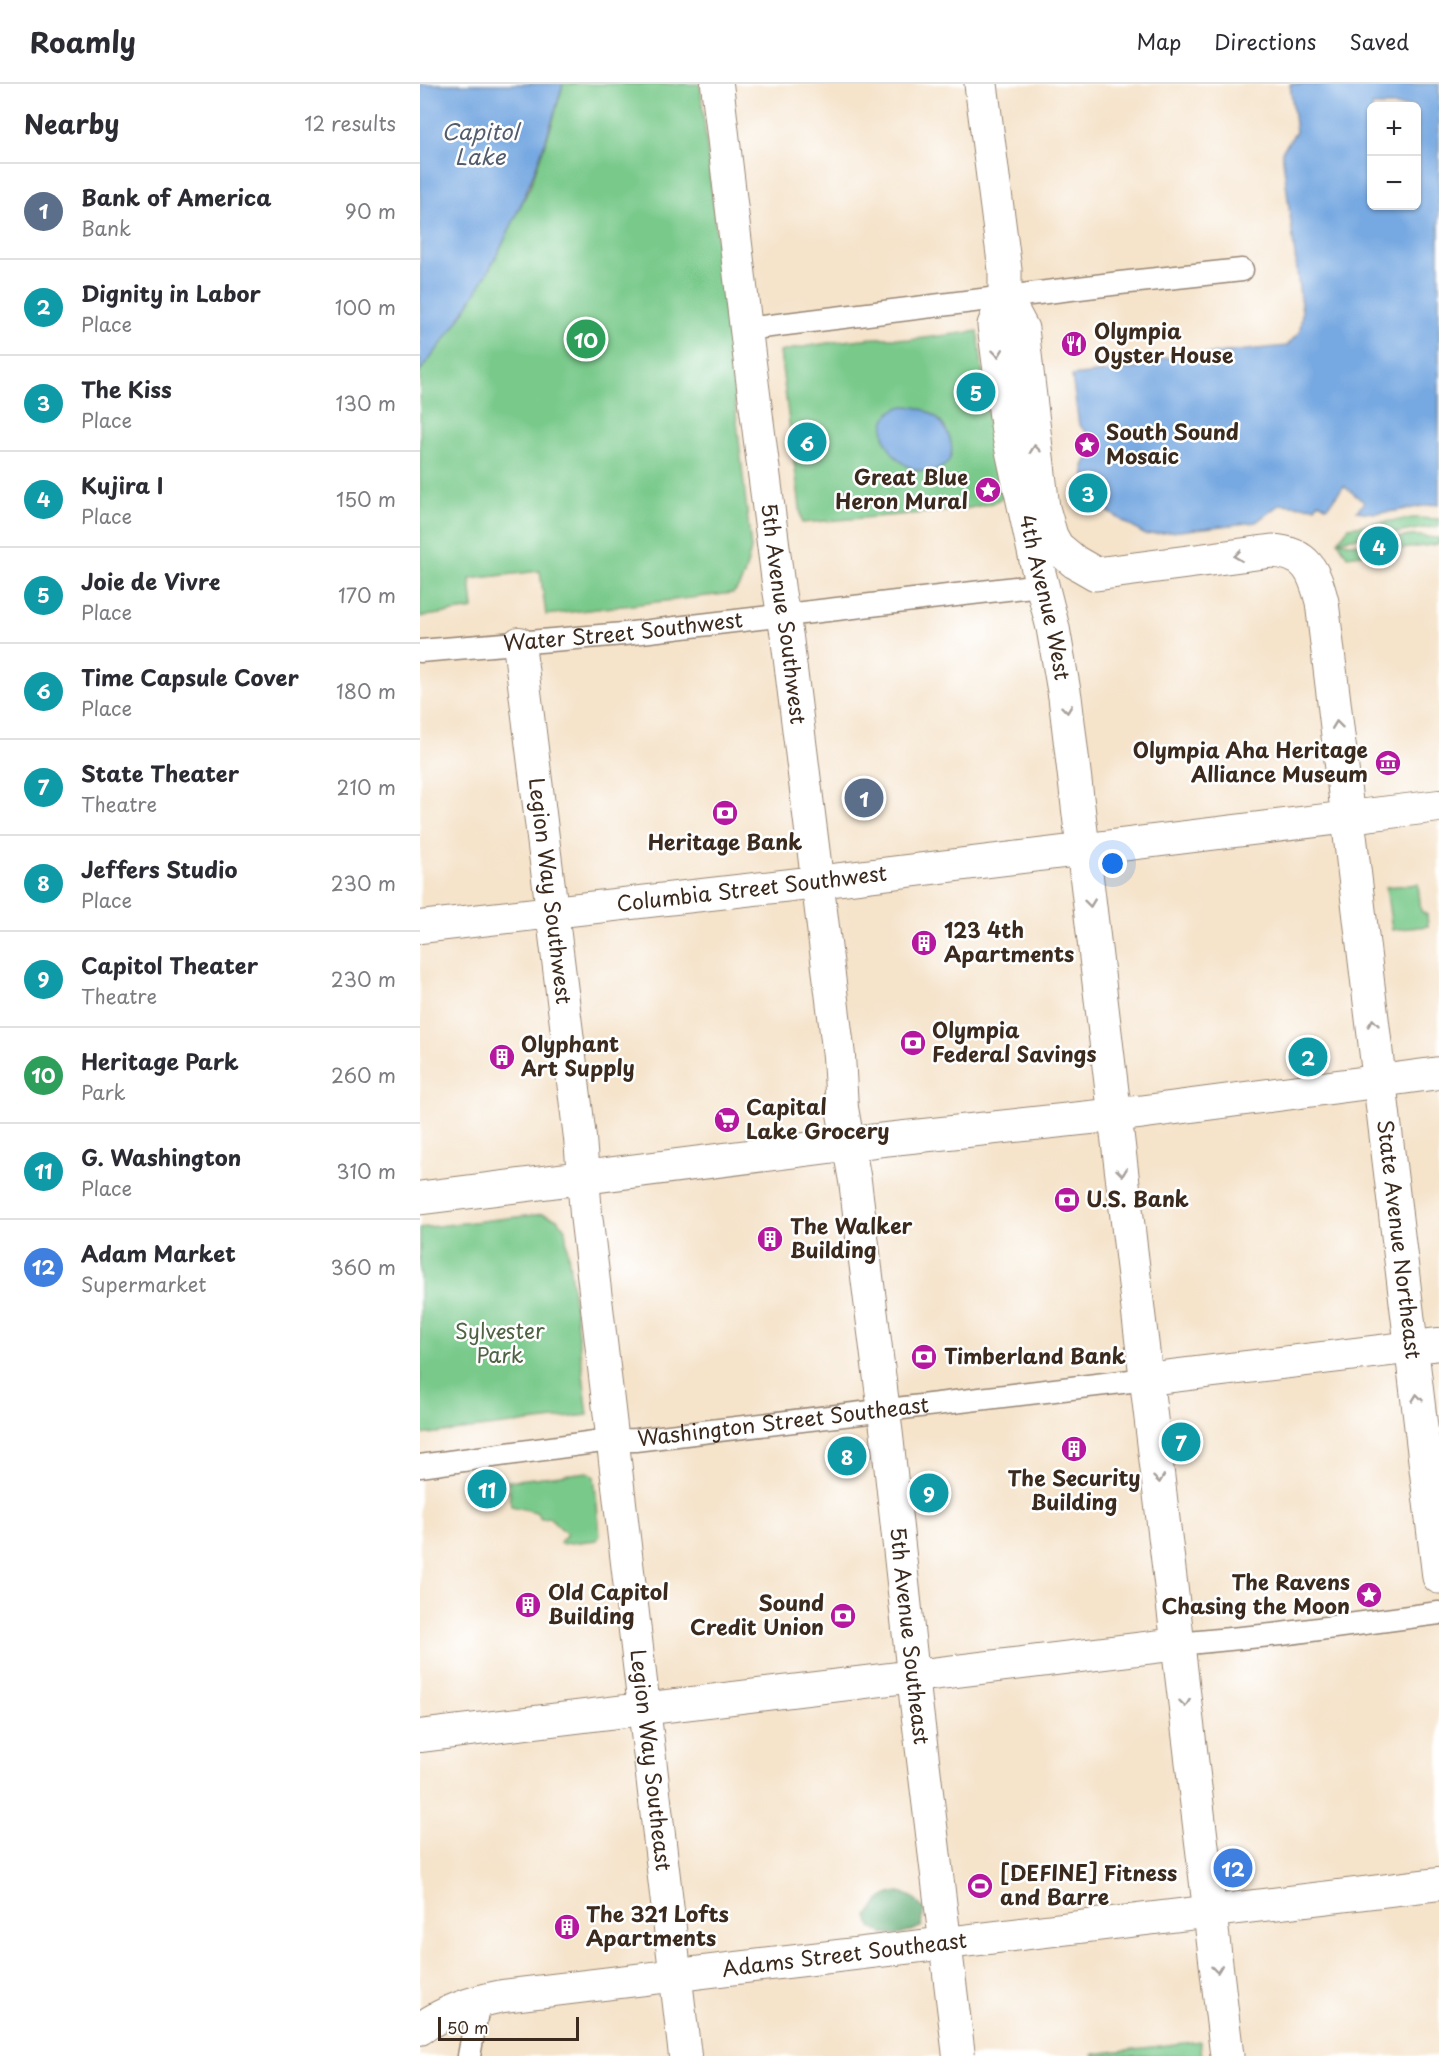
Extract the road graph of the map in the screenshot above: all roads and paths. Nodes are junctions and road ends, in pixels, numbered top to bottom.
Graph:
1 (717, 84) edge
2 (981, 84) edge
3 (1242, 270) dead end
4 (1005, 297) junction
5 (746, 329) junction
6 (1096, 574) junction
7 (1041, 585) junction
8 (783, 614) junction
9 (1053, 628) junction
10 (519, 643) junction
11 (420, 651) edge
12 (1439, 806) edge
13 (1349, 817) junction
14 (1083, 849) junction
15 (817, 882) junction
16 (551, 912) junction
17 (420, 927) edge
18 (1439, 1073) edge
19 (1380, 1081) junction
20 (1115, 1114) junction
21 (848, 1144) junction
22 (582, 1177) junction
23 (420, 1198) edge
24 (1425, 1346) edge
25 (1147, 1379) junction
26 (883, 1411) junction
27 (613, 1441) junction
28 (420, 1466) edge
29 (1439, 1577) edge
30 (1439, 1613) edge
31 (1178, 1644) junction
32 (913, 1676) junction
33 (644, 1709) junction
34 (420, 1736) edge
35 (1439, 1884) edge
36 (1211, 1910) junction
37 (945, 1943) junction
38 (676, 1976) junction
39 (478, 2001) junction
40 (420, 2029) edge
41 (469, 2056) edge
42 (685, 2056) edge
43 (959, 2056) edge
44 (1227, 2056) edge

1 - 5 street, 5th Avenue Southwest
2 - 4 main road, 4th Avenue West
3 - 4 street
4 - 5 street
6 -> 4 main road
4 -> 7 main road, 4th Avenue West
5 - 8 street, 5th Avenue Southwest
6 - 9 main road
13 -> 6 main road, State Avenue Northeast
7 - 8 street, Water Street Southwest
7 - 9 main road, 4th Avenue West
8 - 10 street, Water Street Southwest
8 - 15 street, 5th Avenue Southwest
9 -> 14 main road, 4th Avenue West
10 - 11 street, Water Street Southwest
10 - 16 street, Legion Way Southwest
12 - 13 street, Columbia Street Southwest
13 - 14 street, Columbia Street Southwest
19 -> 13 main road, State Avenue Northeast
14 - 15 street, Columbia Street Southwest
14 -> 20 main road, 4th Avenue West
15 - 16 street, Columbia Street Southwest
15 - 21 street, 5th Avenue Southwest
16 - 17 street, Columbia Street Southwest
16 - 22 street, Legion Way Southwest
18 - 19 street
19 - 20 main road
19 - 24 main road, State Avenue Northeast
20 - 21 main road
20 -> 25 main road, 4th Avenue West
21 - 22 main road
21 - 26 street, 5th Avenue Southeast
22 - 23 main road
22 - 27 street, Legion Way Southeast
24 - 25 street
29 -> 24 main road, State Avenue Northeast
25 - 26 street, Washington Street Southeast
25 -> 31 main road, 4th Avenue West
26 - 27 street, Washington Street Southeast
26 - 32 street, 5th Avenue Southeast
27 - 28 street, Washington Street Southeast
27 - 33 street, Legion Way Southeast
30 - 31 street
31 - 32 street
31 -> 36 main road, 4th Avenue West
32 - 33 street
32 - 37 street, 5th Avenue Southeast
33 - 34 street
33 - 38 street, Legion Way Southeast
35 - 36 street, Adams Street Southeast
36 - 37 street, Adams Street Southeast
36 -> 44 main road, 4th Avenue West
37 - 38 street, Adams Street Southeast
37 - 43 street, 5th Avenue Southeast
38 - 39 street, Adams Street Southeast
38 - 42 street, Legion Way Southeast
39 - 40 street, Adams Street Southeast
39 - 41 street

